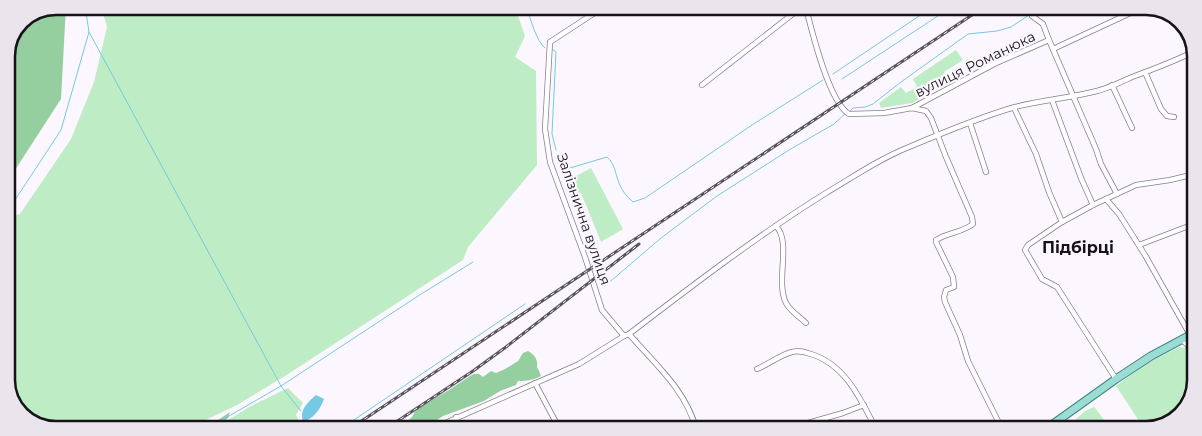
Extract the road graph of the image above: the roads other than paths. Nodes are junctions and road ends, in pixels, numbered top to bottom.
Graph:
1 (591, 15) edge
2 (791, 15) edge
3 (806, 15) edge
4 (1126, 15) edge
5 (1032, 16) dead end
6 (1049, 40) junction
7 (1053, 49) junction
8 (1187, 55) edge
9 (1145, 72) junction
10 (702, 84) dead end
11 (1112, 86) junction
12 (1073, 97) junction
13 (1052, 100) junction
14 (912, 108) junction
15 (1014, 108) junction
16 (1174, 117) dead end
17 (970, 123) junction
18 (1132, 128) dead end
19 (937, 136) junction
20 (986, 172) dead end
21 (1187, 176) edge
22 (1117, 194) junction
23 (1106, 199) junction
24 (1093, 205) junction
25 (1062, 222) junction
26 (776, 226) junction
27 (1187, 227) edge
28 (1138, 245) junction
29 (806, 323) dead end
30 (1187, 326) edge
31 (626, 335) junction
32 (1187, 336) edge
33 (1182, 339) junction
34 (1187, 342) edge
35 (757, 369) dead end
36 (1116, 379) junction
37 (535, 382) junction
38 (864, 405) junction
39 (456, 417) junction
40 (449, 421) edge
41 (456, 421) edge
42 (555, 421) edge
43 (693, 421) edge
44 (815, 421) edge
45 (872, 421) edge
46 (998, 421) edge
47 (1058, 421) edge

1 - 31 street, Залізнична вулиця
2 - 10 street
3 - 14 street, вулиця Романюка
4 - 7 street, вулиця Романюка
5 - 6 street, вулиця Романюка
6 - 7 street, вулиця Романюка
6 - 14 street, вулиця Романюка
7 - 12 street, вулиця Романюка
8 - 9 street
9 - 11 street
9 - 16 street
11 - 12 street
11 - 18 street
12 - 13 street
12 - 22 street, вулиця Романюка
13 - 15 street
13 - 24 street
14 - 19 street, вулиця Романюка
15 - 17 street
15 - 25 street
17 - 19 street
17 - 20 street
19 - 26 street
19 - 46 street
21 - 22 street
22 - 23 street
23 - 24 street
23 - 28 street
24 - 25 street
25 - 36 street
26 - 29 street
26 - 31 street
27 - 28 street
28 - 30 street
31 - 37 street
31 - 43 street, Залізнична вулиця
32 - 33 main road
33 - 34 street
33 - 36 main road
35 - 38 street
36 - 47 main road
37 - 39 street
37 - 42 street
38 - 44 street
38 - 45 street
39 - 40 street
39 - 41 street

